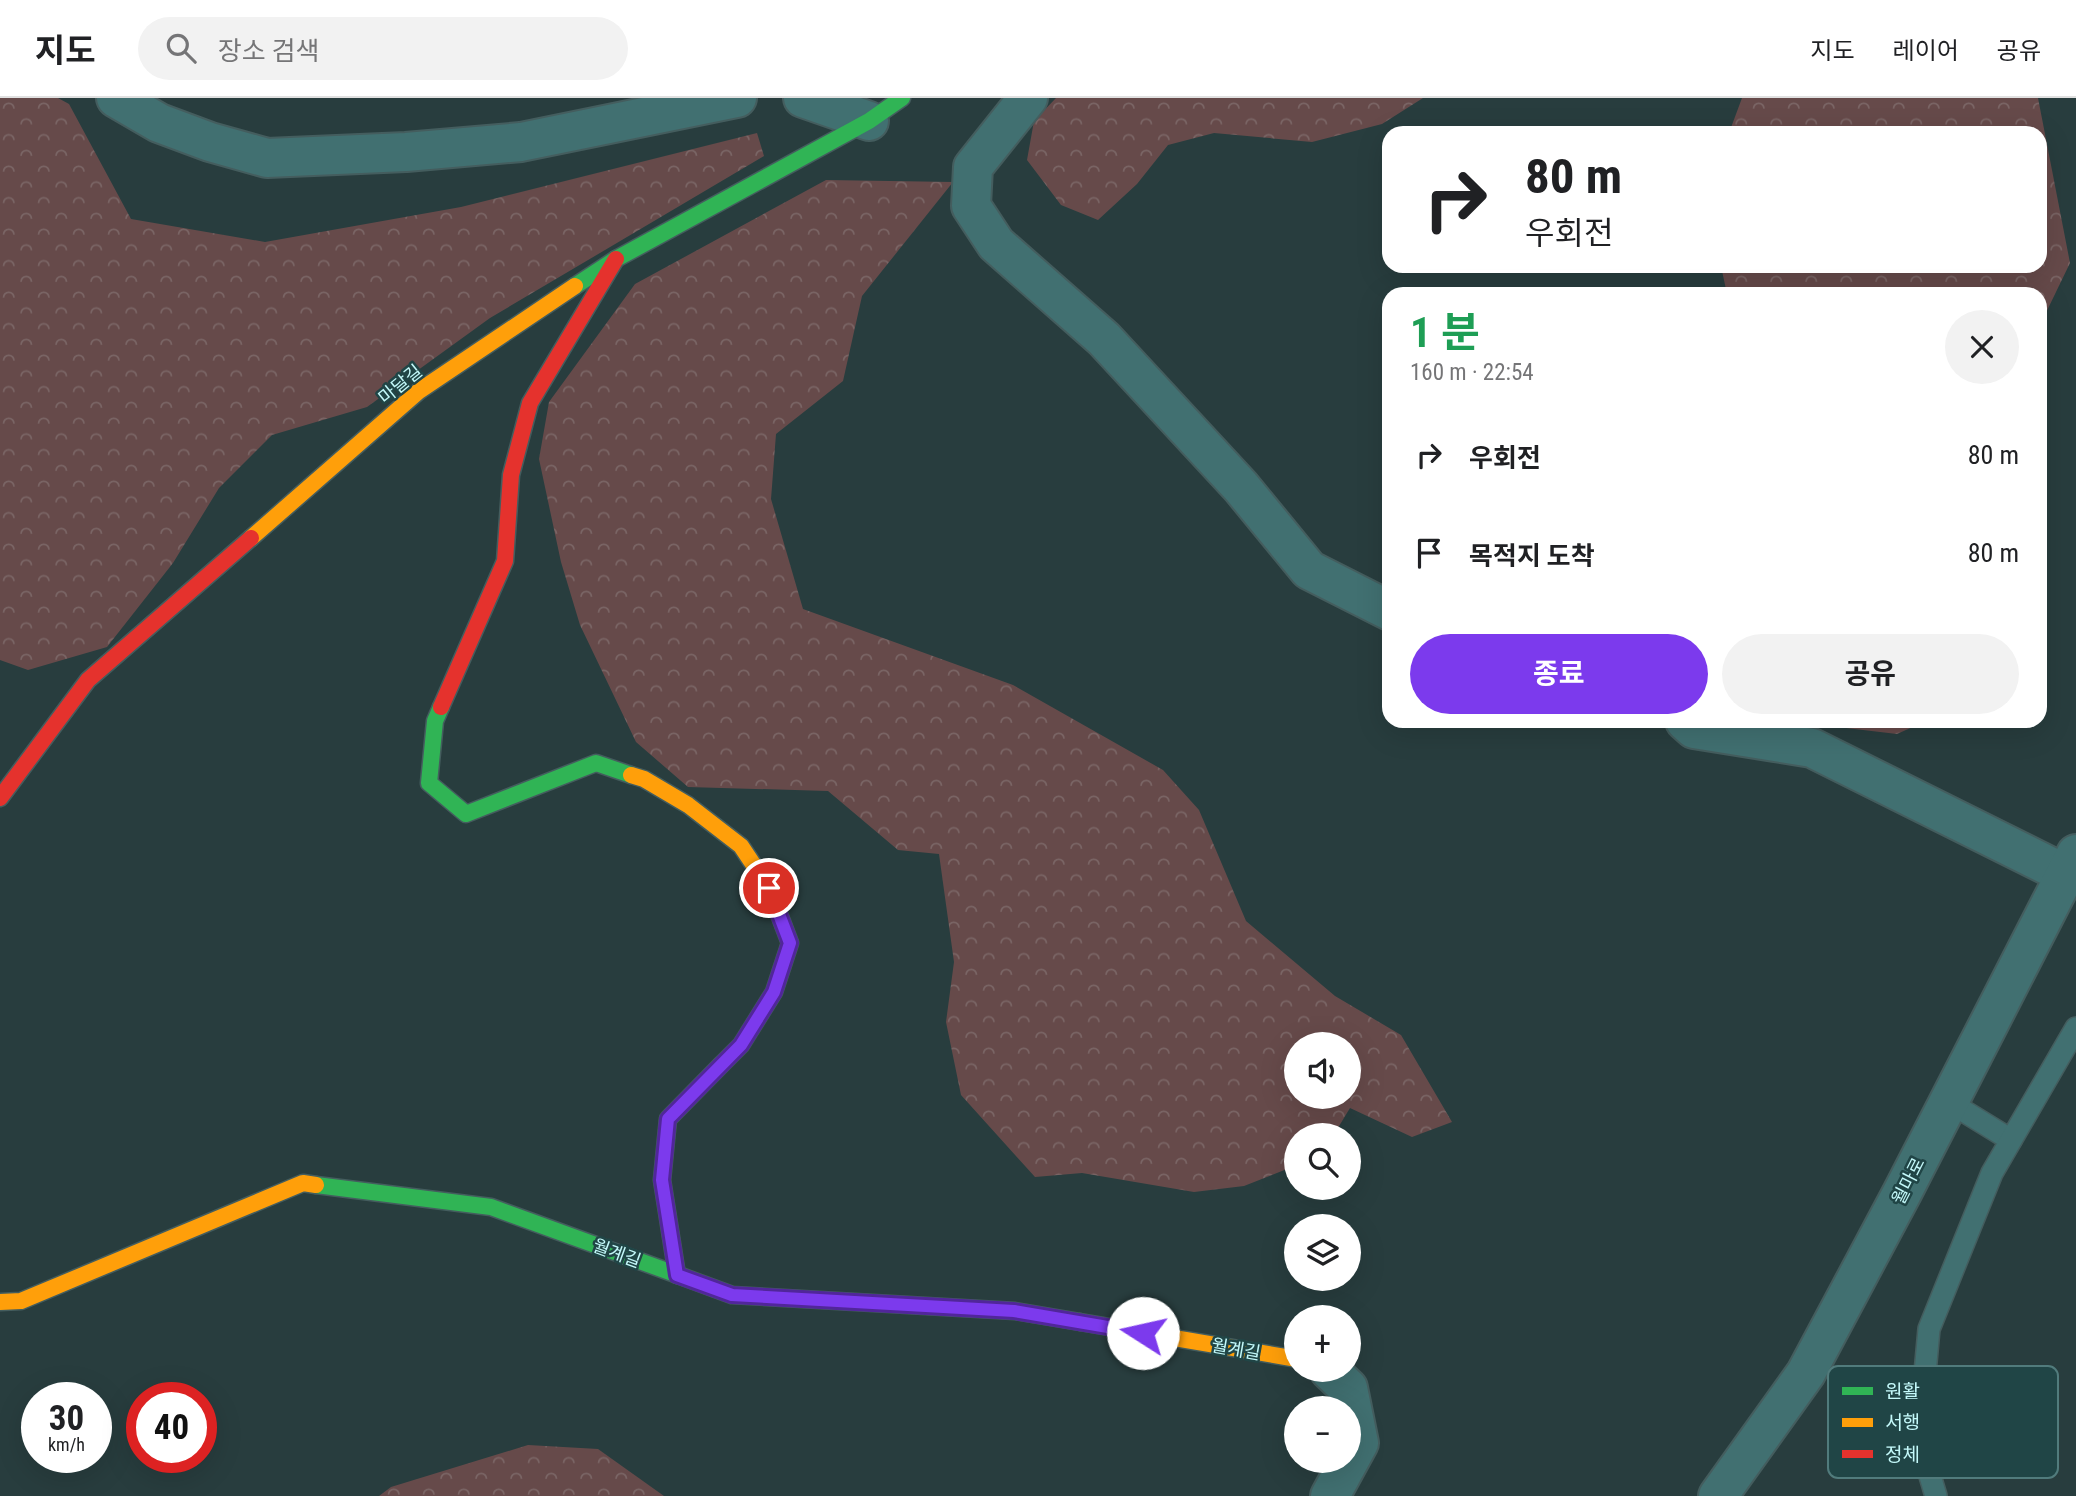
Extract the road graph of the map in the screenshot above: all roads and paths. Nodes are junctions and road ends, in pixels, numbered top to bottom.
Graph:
1 (116, 98) edge
2 (737, 98) edge
3 (803, 98) edge
4 (902, 98) edge
5 (1028, 98) edge
6 (869, 121) junction
7 (616, 259) junction
8 (1382, 607) edge
9 (1694, 728) edge
10 (0, 798) edge
11 (2071, 864) edge
12 (2076, 1028) edge
13 (1949, 1102) junction
14 (2011, 1140) junction
15 (677, 1275) junction
16 (0, 1302) edge
17 (1284, 1357) edge
18 (1926, 1366) edge
19 (1342, 1382) edge
20 (1931, 1478) edge
21 (1330, 1496) edge
22 (1718, 1496) edge
23 (1936, 1496) edge

1 - 2 street
3 - 6 street
4 - 6 street, 마달길
5 - 8 street
6 - 7 street, 마달길
7 - 10 street, 마달길
7 - 15 street
9 - 11 street
11 - 13 street, 월마로
12 - 14 lane
13 - 14 lane
13 - 22 street, 월마로
14 - 18 lane
15 - 16 street, 월계길
15 - 17 street, 월계길
19 - 21 street
20 - 23 lane

